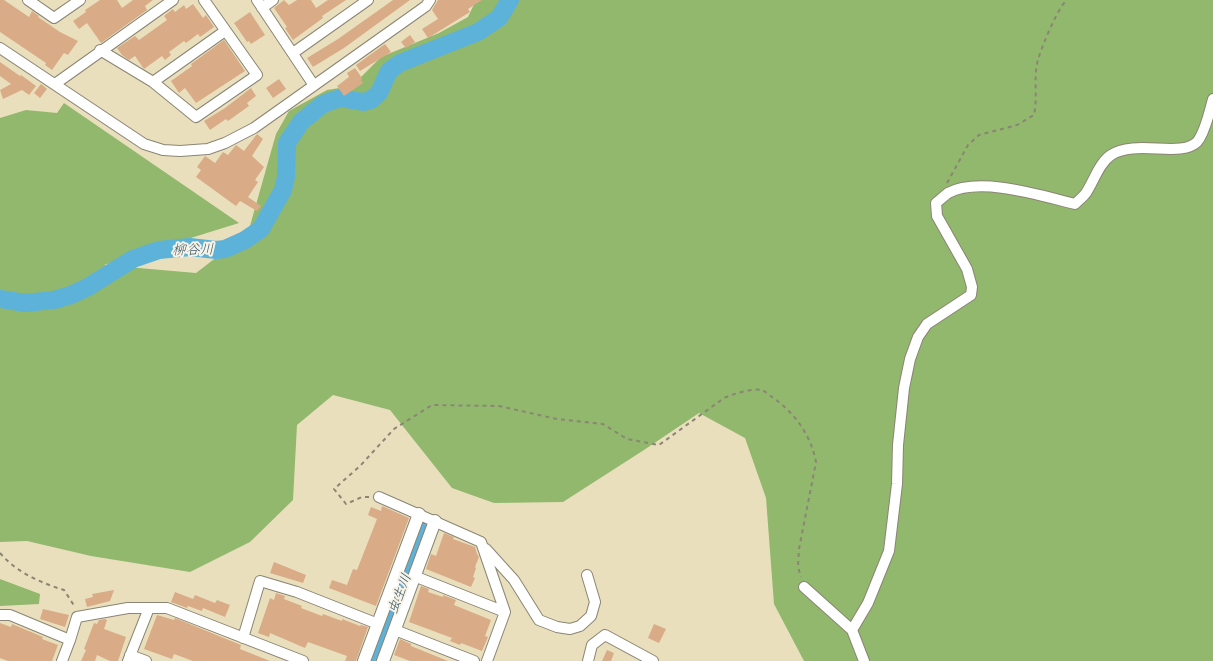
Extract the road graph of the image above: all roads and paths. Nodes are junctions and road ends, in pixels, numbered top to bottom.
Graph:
1 (28, 0) edge
2 (80, 0) edge
3 (172, 0) edge
4 (204, 0) edge
5 (273, 0) edge
6 (368, 0) edge
7 (430, 0) edge
8 (1067, 0) edge
9 (259, 4) edge
10 (226, 31) junction
11 (0, 48) edge
12 (100, 50) junction
13 (293, 53) junction
14 (153, 82) junction
15 (55, 84) junction
16 (313, 84) junction
17 (1213, 99) edge
18 (941, 199) junction
19 (379, 497) joint
20 (419, 514) junction
21 (435, 521) junction
22 (481, 542) junction
23 (0, 553) edge
24 (587, 575) dead end
25 (414, 576) junction
26 (804, 587) joint
27 (149, 608) junction
28 (505, 612) junction
29 (0, 615) edge
30 (77, 617) junction
31 (378, 624) junction
32 (394, 630) junction
33 (852, 630) junction
34 (242, 638) junction
35 (70, 640) junction
36 (129, 658) edge
37 (62, 661) edge
38 (146, 661) edge
39 (303, 661) edge
40 (364, 661) edge
41 (383, 661) edge
42 (474, 661) edge
43 (487, 661) edge
44 (588, 661) edge
45 (653, 661) edge
46 (864, 661) edge

1 - 2 street
3 - 12 street
4 - 10 street
5 - 9 street
6 - 13 street
7 - 16 street
8 - 18 path
9 - 13 street
10 - 14 street
10 - 14 street
11 - 15 street
12 - 14 street
12 - 15 street
13 - 16 street
15 - 16 street
17 - 18 street
18 - 33 street
19 - 20 street
19 - 26 path
20 - 21 street
20 - 31 street
21 - 22 street
21 - 25 street
22 - 24 street
22 - 28 street
23 - 30 path
25 - 28 street
25 - 32 street
26 - 33 street
27 - 30 street
27 - 34 street
27 - 36 street
28 - 43 street
29 - 35 street
30 - 35 street
31 - 34 street
31 - 40 street
32 - 41 street
32 - 42 street
33 - 46 street
34 - 39 street
35 - 37 street
36 - 38 street
44 - 45 street

